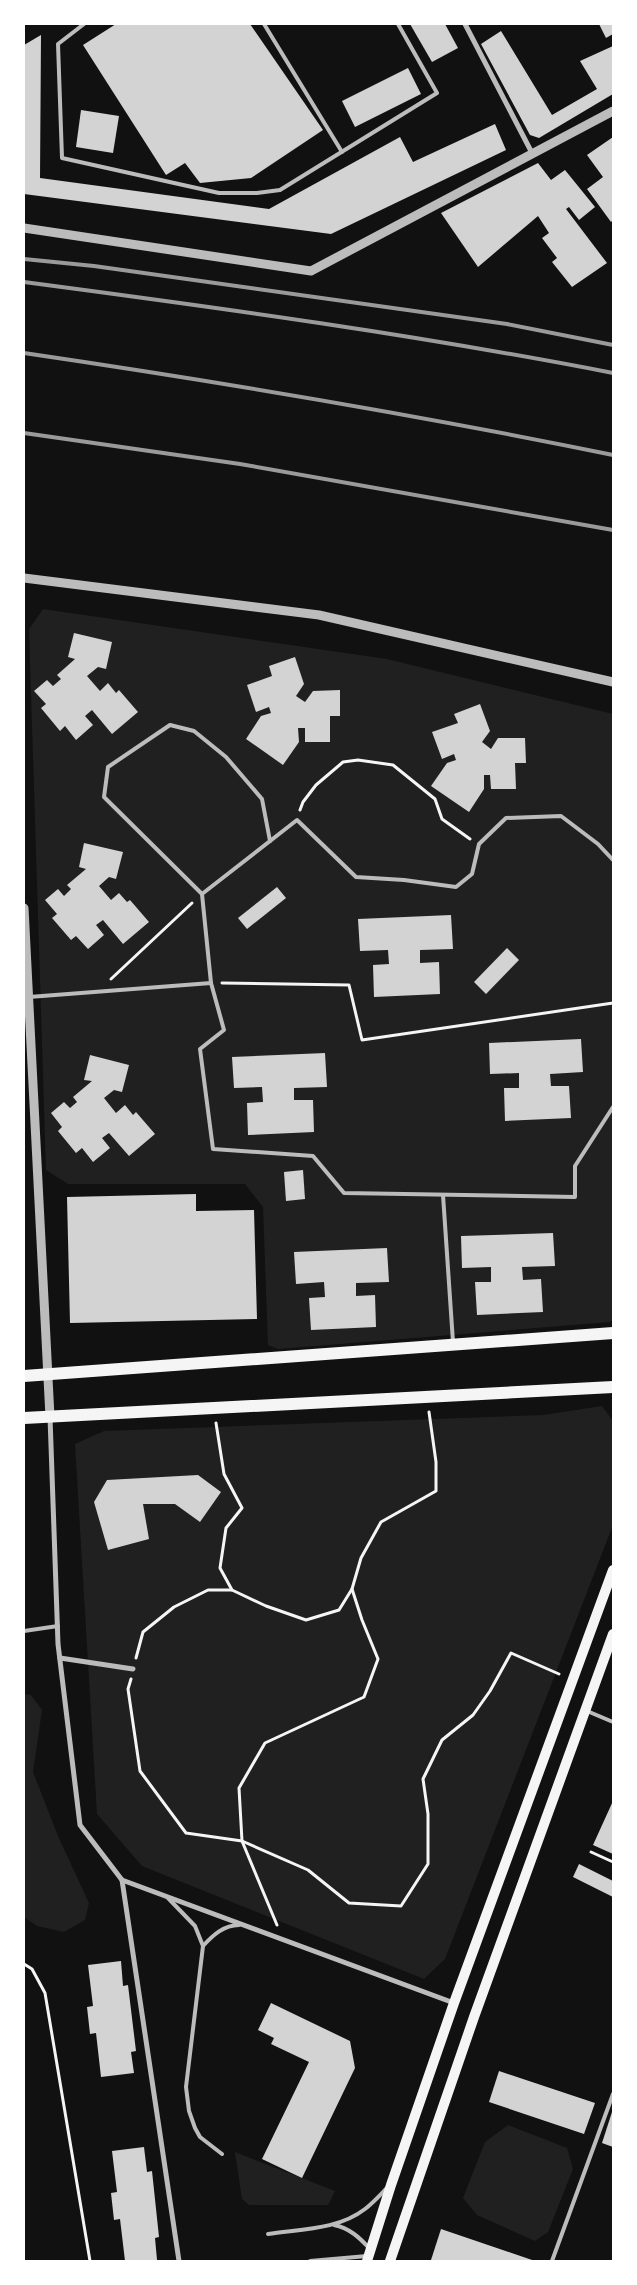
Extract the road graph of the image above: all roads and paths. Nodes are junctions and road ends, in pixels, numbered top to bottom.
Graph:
1 (84, 24) edge
2 (264, 24) edge
3 (398, 24) edge
4 (465, 24) edge
5 (613, 111) edge
6 (342, 152) junction
7 (532, 153) junction
8 (24, 228) edge
9 (24, 578) edge
10 (613, 682) edge
11 (297, 820) junction
12 (270, 841) junction
13 (479, 844) junction
14 (613, 860) edge
15 (202, 894) junction
16 (24, 908) edge
17 (211, 983) junction
18 (96, 992) junction
19 (29, 997) junction
20 (613, 1003) edge
21 (613, 1107) edge
22 (442, 1195) junction
23 (613, 1333) edge
24 (453, 1344) junction
25 (48, 1374) junction
26 (24, 1376) edge
27 (613, 1387) edge
28 (587, 1388) junction
29 (427, 1395) junction
30 (613, 1395) edge
31 (213, 1408) junction
32 (50, 1417) junction
33 (24, 1418) edge
34 (613, 1570) edge
35 (352, 1589) junction
36 (232, 1590) junction
37 (58, 1626) junction
38 (24, 1631) edge
39 (613, 1634) edge
40 (60, 1658) junction
41 (133, 1669) junction
42 (574, 1680) junction
43 (585, 1711) junction
44 (613, 1722) edge
45 (242, 1841) junction
46 (591, 1852) dead end
47 (613, 1862) edge
48 (122, 1880) junction
49 (166, 1897) junction
50 (243, 1924) junction
51 (283, 1939) junction
52 (203, 1946) junction
53 (24, 1964) edge
54 (454, 2003) junction
55 (613, 2094) edge
56 (222, 2154) dead end
57 (390, 2184) junction
58 (332, 2225) junction
59 (268, 2234) dead end
60 (369, 2255) edge
61 (90, 2261) edge
62 (179, 2261) edge
63 (310, 2261) edge
64 (390, 2261) edge
65 (552, 2261) edge

1 - 6 lane
2 - 6 lane
3 - 6 lane
4 - 7 street
5 - 7 street
7 - 8 street
9 - 10 street
11 - 12 lane
11 - 13 lane
11 - 13 path
12 - 15 lane
12 - 15 lane
13 - 14 lane
15 - 17 lane
15 - 18 path
16 - 19 street
17 - 18 lane
17 - 20 path
17 - 22 lane
18 - 19 lane
19 - 25 street
21 - 22 lane
22 - 24 lane
23 - 24 main road
24 - 25 main road
25 - 26 main road
25 - 32 street
27 - 28 main road
28 - 29 main road
28 - 30 main road
29 - 31 main road
29 - 35 path
31 - 32 main road
31 - 36 path
32 - 33 main road
32 - 37 street
34 - 42 main road
35 - 36 path
35 - 45 path
36 - 41 path
37 - 38 lane
37 - 40 street
39 - 43 main road
40 - 41 street
40 - 48 street
41 - 45 path
42 - 45 path
42 - 54 main road
43 - 44 lane
43 - 64 main road
45 - 51 path
46 - 47 path
48 - 49 street
48 - 62 street
49 - 50 street
49 - 52 lane
50 - 51 street
50 - 52 lane
51 - 54 street
52 - 56 lane
53 - 61 path
54 - 57 main road
55 - 65 lane
57 - 58 lane
57 - 60 main road
58 - 59 lane
58 - 60 lane
60 - 63 lane

